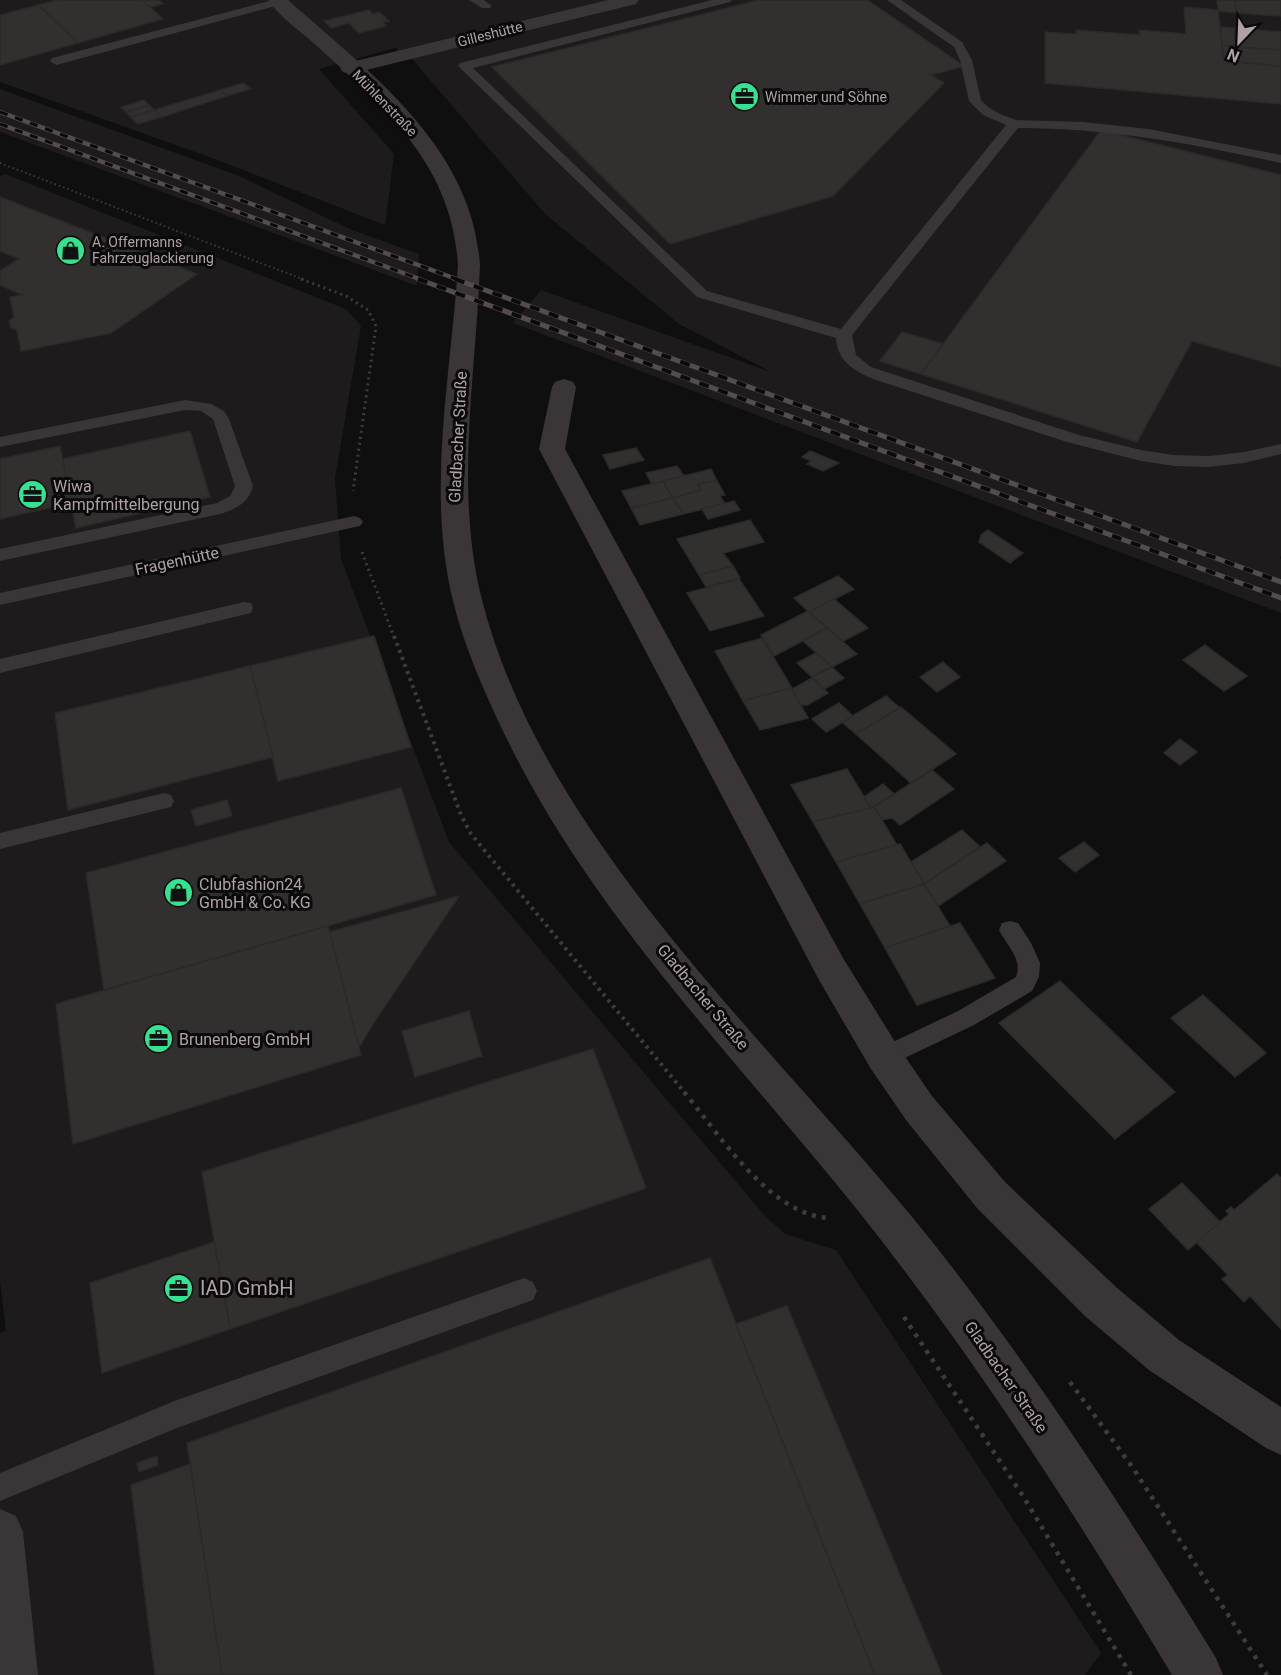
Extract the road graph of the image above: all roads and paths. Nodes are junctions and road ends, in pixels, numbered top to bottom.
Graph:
1 (475, 0) edge
2 (630, 0) edge
3 (726, 0) edge
4 (893, 0) edge
5 (278, 1) edge
6 (486, 6) dead end
7 (56, 61) dead end
8 (350, 68) junction
9 (1014, 123) junction
10 (1281, 159) edge
11 (0, 163) edge
12 (464, 227) joint
13 (844, 335) junction
14 (564, 387) dead end
15 (0, 442) edge
16 (1281, 449) edge
17 (354, 522) junction
18 (0, 555) edge
19 (0, 599) edge
20 (244, 608) dead end
21 (0, 666) edge
22 (164, 801) dead end
23 (0, 842) edge
24 (1010, 930) dead end
25 (884, 1057) junction
26 (873, 1199) junction
27 (524, 1291) dead end
28 (1281, 1433) edge
29 (0, 1487) edge
30 (0, 1532) edge
31 (14, 1675) edge
32 (1199, 1675) edge

1 - 6 lane
2 - 8 street, Gilleshütte
3 - 13 lane
4 - 9 lane
5 - 7 lane
5 - 8 street, Mühlenstraße
8 - 12 street, Mühlenstraße
9 - 10 lane
9 - 13 lane
11 - 17 path
12 - 26 street, Gladbacher Straße
13 - 16 lane
14 - 25 street
15 - 18 lane
17 - 19 lane, Fragenhütte
17 - 26 path
20 - 21 lane
22 - 23 lane
24 - 25 lane
25 - 28 street
26 - 32 street, Gladbacher Straße
27 - 29 lane
30 - 31 street

